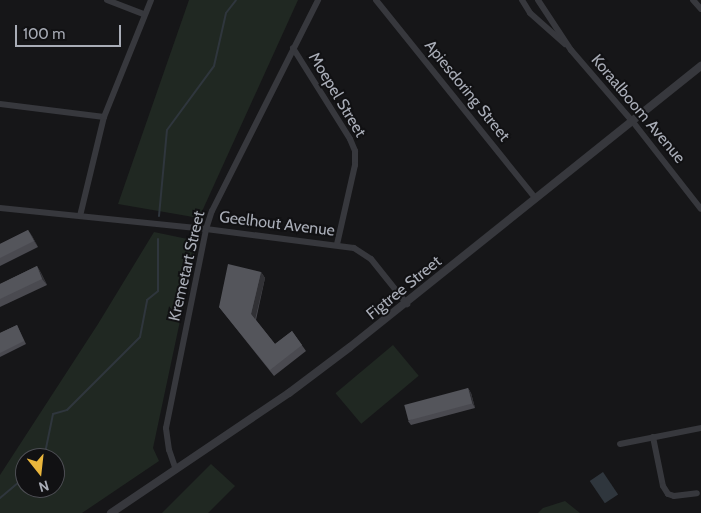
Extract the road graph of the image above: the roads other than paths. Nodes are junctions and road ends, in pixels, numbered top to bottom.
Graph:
1 (107, 0) edge
2 (151, 0) edge
3 (318, 0) edge
4 (376, 0) edge
5 (522, 0) edge
6 (538, 0) edge
7 (693, 0) edge
8 (701, 9) edge
9 (144, 14) junction
10 (293, 48) junction
11 (571, 50) junction
12 (701, 66) edge
13 (0, 104) edge
14 (104, 117) junction
15 (632, 122) junction
16 (536, 199) junction
17 (0, 208) edge
18 (701, 209) edge
19 (80, 216) junction
20 (206, 229) junction
21 (336, 244) junction
22 (407, 304) junction
23 (701, 428) edge
24 (653, 437) junction
25 (620, 444) dead end
26 (176, 470) junction
27 (697, 493) dead end
28 (111, 513) edge

1 - 9 street
2 - 9 street
3 - 10 street, Kremetart Street
4 - 16 street, Apiesdoring Street
5 - 11 street, Koraalboom Avenue
6 - 11 street, Koraalboom Avenue
7 - 8 street
9 - 14 street
10 - 20 street, Kremetart Street
10 - 21 street, Moepel Street
11 - 15 street, Koraalboom Avenue
12 - 15 street, Figtree Street
13 - 14 street
14 - 19 street
15 - 16 street, Figtree Street
15 - 18 street, Koraalboom Avenue
16 - 22 street, Figtree Street
17 - 19 street, Geelhout Avenue
19 - 20 street, Geelhout Avenue
20 - 21 street, Geelhout Avenue
20 - 26 street, Kremetart Street
21 - 22 street, Geelhout Avenue
22 - 26 street, Figtree Street
23 - 24 street
24 - 25 street
24 - 27 street
26 - 28 street, Figtree Street

